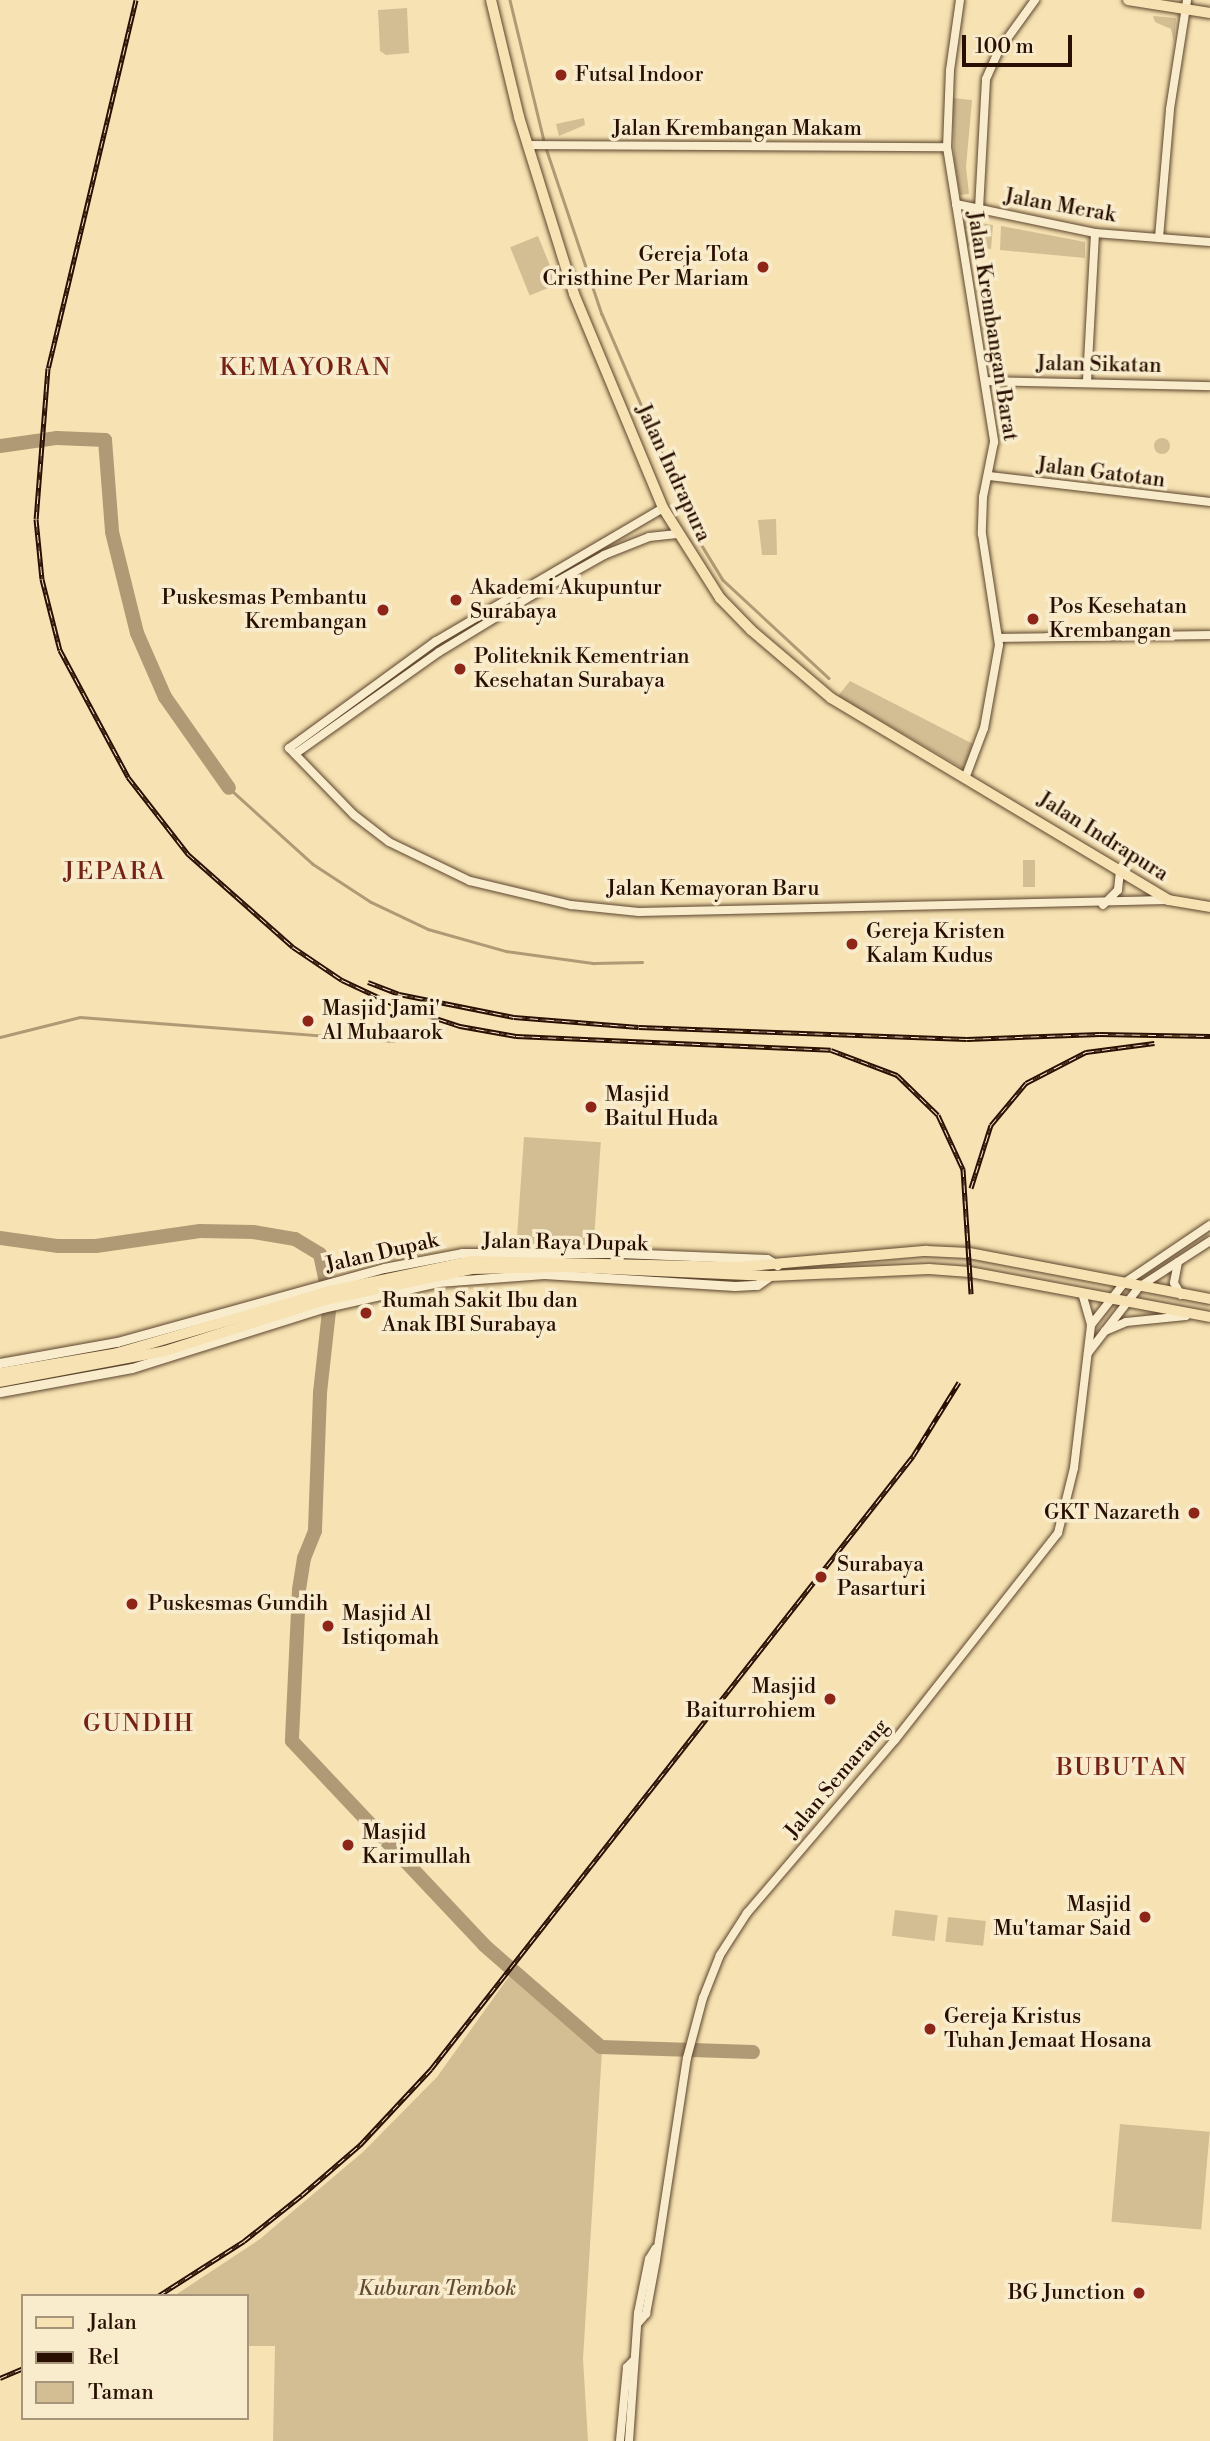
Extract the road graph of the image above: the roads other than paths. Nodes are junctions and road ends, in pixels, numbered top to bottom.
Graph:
1 (491, 0) edge
2 (960, 0) edge
3 (1035, 0) edge
4 (1128, 0) edge
5 (1186, 5) edge
6 (1210, 13) edge
7 (528, 145) junction
8 (947, 147) junction
9 (957, 205) junction
10 (978, 209) junction
11 (1095, 233) junction
12 (1159, 238) junction
13 (1210, 242) edge
14 (986, 381) junction
15 (1087, 381) junction
16 (1210, 386) edge
17 (989, 476) junction
18 (1210, 502) edge
19 (663, 508) junction
20 (645, 522) junction
21 (677, 534) junction
22 (653, 536) junction
23 (526, 587) junction
24 (531, 597) junction
25 (1210, 635) edge
26 (999, 638) junction
27 (408, 661) junction
28 (415, 670) junction
29 (292, 751) junction
30 (966, 776) junction
31 (1120, 872) junction
32 (1168, 900) junction
33 (1103, 905) junction
34 (1210, 907) edge
35 (1210, 1225) edge
36 (1210, 1241) edge
37 (904, 1252) junction
38 (1178, 1262) junction
39 (907, 1269) junction
40 (522, 1271) junction
41 (407, 1272) junction
42 (1124, 1283) junction
43 (1139, 1287) junction
44 (1082, 1293) junction
45 (327, 1295) junction
46 (1184, 1297) junction
47 (1110, 1298) junction
48 (1210, 1299) edge
49 (1125, 1303) junction
50 (1186, 1315) junction
51 (1210, 1317) edge
52 (1091, 1325) junction
53 (1103, 1332) junction
54 (60, 1352) junction
55 (1087, 1354) junction
56 (0, 1363) edge
57 (62, 1364) junction
58 (0, 1373) edge
59 (0, 1382) edge
60 (0, 1392) edge
61 (633, 2361) junction
62 (620, 2441) edge
63 (629, 2441) edge

1 - 7 main road, Jalan Indrapura
2 - 8 street, Jalan Krembangan Barat
3 - 10 street
4 - 5 main road
5 - 6 main road
5 - 12 street
7 - 8 street, Jalan Krembangan Makam
7 - 19 main road, Jalan Indrapura
8 - 9 street, Jalan Krembangan Barat
9 - 10 street, Jalan Merak
9 - 14 street, Jalan Krembangan Barat
10 - 11 street, Jalan Merak
11 - 12 street, Jalan Merak
11 - 15 street
12 - 13 street, Jalan Merak
14 - 15 street, Jalan Sikatan
14 - 17 street, Jalan Krembangan Barat
15 - 16 street, Jalan Sikatan
17 - 18 street, Jalan Gatotan
17 - 26 street, Jalan Krembangan Barat
19 - 20 street
19 - 21 main road, Jalan Indrapura
20 - 22 street
20 - 23 street
21 - 22 street
21 - 30 main road, Jalan Indrapura
22 - 24 street
23 - 24 street
23 - 27 street
24 - 28 street
25 - 26 street
26 - 30 street, Jalan Krembangan Barat
27 - 28 street
27 - 29 street
28 - 29 street
29 - 33 street, Jalan Kemayoran Baru
30 - 31 main road, Jalan Indrapura
31 - 32 main road, Jalan Indrapura
31 - 33 street
32 - 33 street, Jalan Kemayoran Baru
32 - 34 main road, Jalan Indrapura
35 - 42 street, Jalan Semarang
36 - 38 street, Jalan Semarang
37 - 39 main road
37 - 41 main road, Jalan Raya Dupak
37 - 42 main road, Jalan Raya Dupak
38 - 43 street, Jalan Semarang
38 - 46 street
39 - 40 main road, Jalan Raya Dupak
39 - 44 main road, Jalan Raya Dupak
40 - 41 main road, Jalan Raya Dupak
40 - 45 main road, Jalan Dupak
41 - 45 main road, Jalan Raya Dupak
41 - 45 main road, Jalan Dupak
42 - 43 main road, Jalan Raya Dupak
42 - 47 street, Jalan Semarang
43 - 46 main road, Jalan Raya Dupak
43 - 49 street, Jalan Semarang
44 - 47 main road, Jalan Raya Dupak
44 - 52 street
45 - 54 main road, Jalan Dupak
45 - 57 main road, Jalan Raya Dupak
45 - 59 main road, Jalan Raya Dupak
45 - 60 main road, Jalan Dupak
46 - 48 main road, Jalan Raya Dupak
47 - 49 main road, Jalan Raya Dupak
47 - 52 street, Jalan Semarang
49 - 50 main road, Jalan Raya Dupak
49 - 53 street, Jalan Semarang
50 - 51 main road, Jalan Raya Dupak
50 - 53 street
52 - 55 street, Jalan Semarang
53 - 55 street, Jalan Semarang
54 - 56 main road, Jalan Dupak
54 - 57 main road
55 - 61 street, Jalan Semarang
57 - 58 main road, Jalan Raya Dupak
61 - 62 street, Jalan Semarang
61 - 63 street, Jalan Semarang

